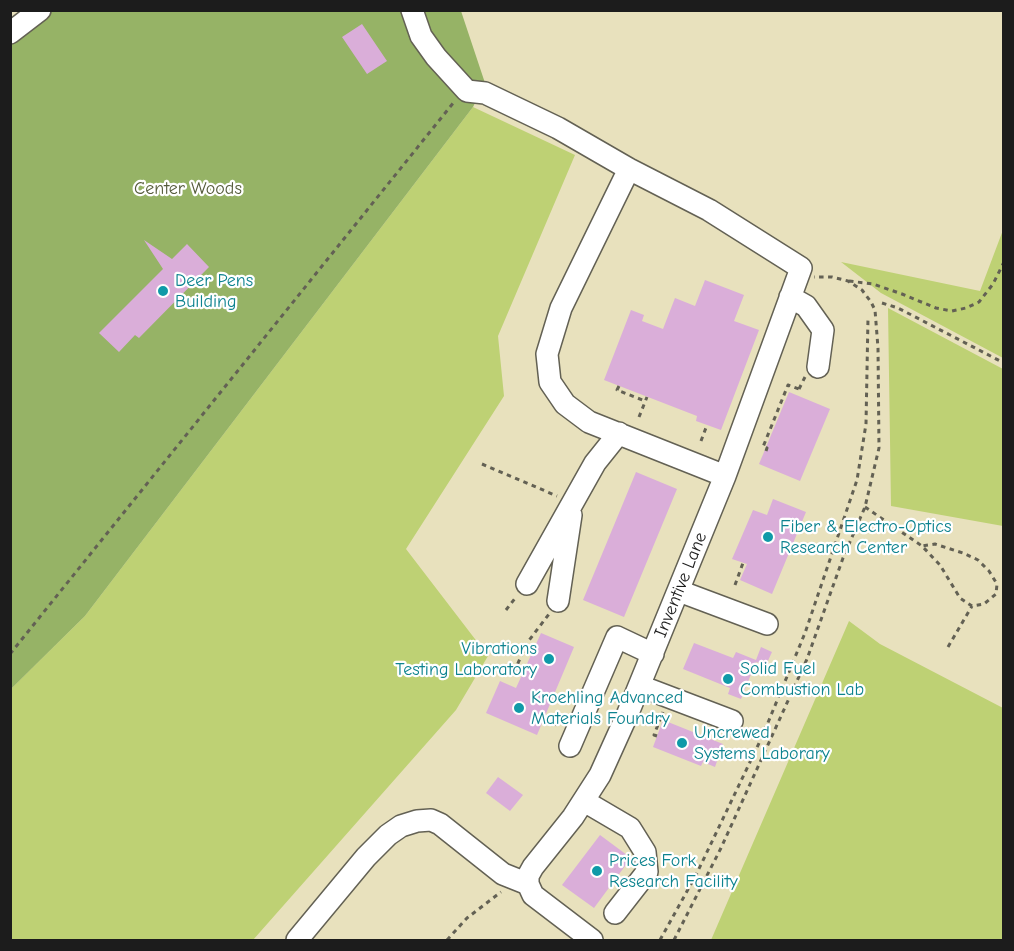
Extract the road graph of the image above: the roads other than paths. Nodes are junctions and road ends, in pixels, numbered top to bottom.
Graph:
1 (40, 10) edge
2 (412, 10) edge
3 (10, 33) edge
4 (628, 169) junction
5 (790, 297) junction
6 (812, 371) road end
7 (619, 433) junction
8 (725, 476) junction
9 (573, 502) junction
10 (527, 584) dead end
11 (679, 591) junction
12 (558, 601) road end
13 (767, 624) dead end
14 (653, 654) junction
15 (640, 686) junction
16 (732, 721) dead end
17 (570, 746) dead end
18 (584, 801) junction
19 (528, 884) junction
20 (615, 913) dead end
21 (297, 940) edge
22 (592, 940) edge

1 - 3 street
2 - 4 street
4 - 5 street, Inventive Lane
4 - 7 street
5 - 6 street
5 - 8 street, Inventive Lane
7 - 8 street
7 - 9 street
8 - 11 street, Inventive Lane
9 - 10 street
9 - 12 street
11 - 13 street
11 - 14 street, Inventive Lane
14 - 15 street, Inventive Lane
14 - 17 street
15 - 16 street
15 - 18 street, Inventive Lane
18 - 19 street, Inventive Lane
18 - 20 street
19 - 21 street
19 - 22 street

